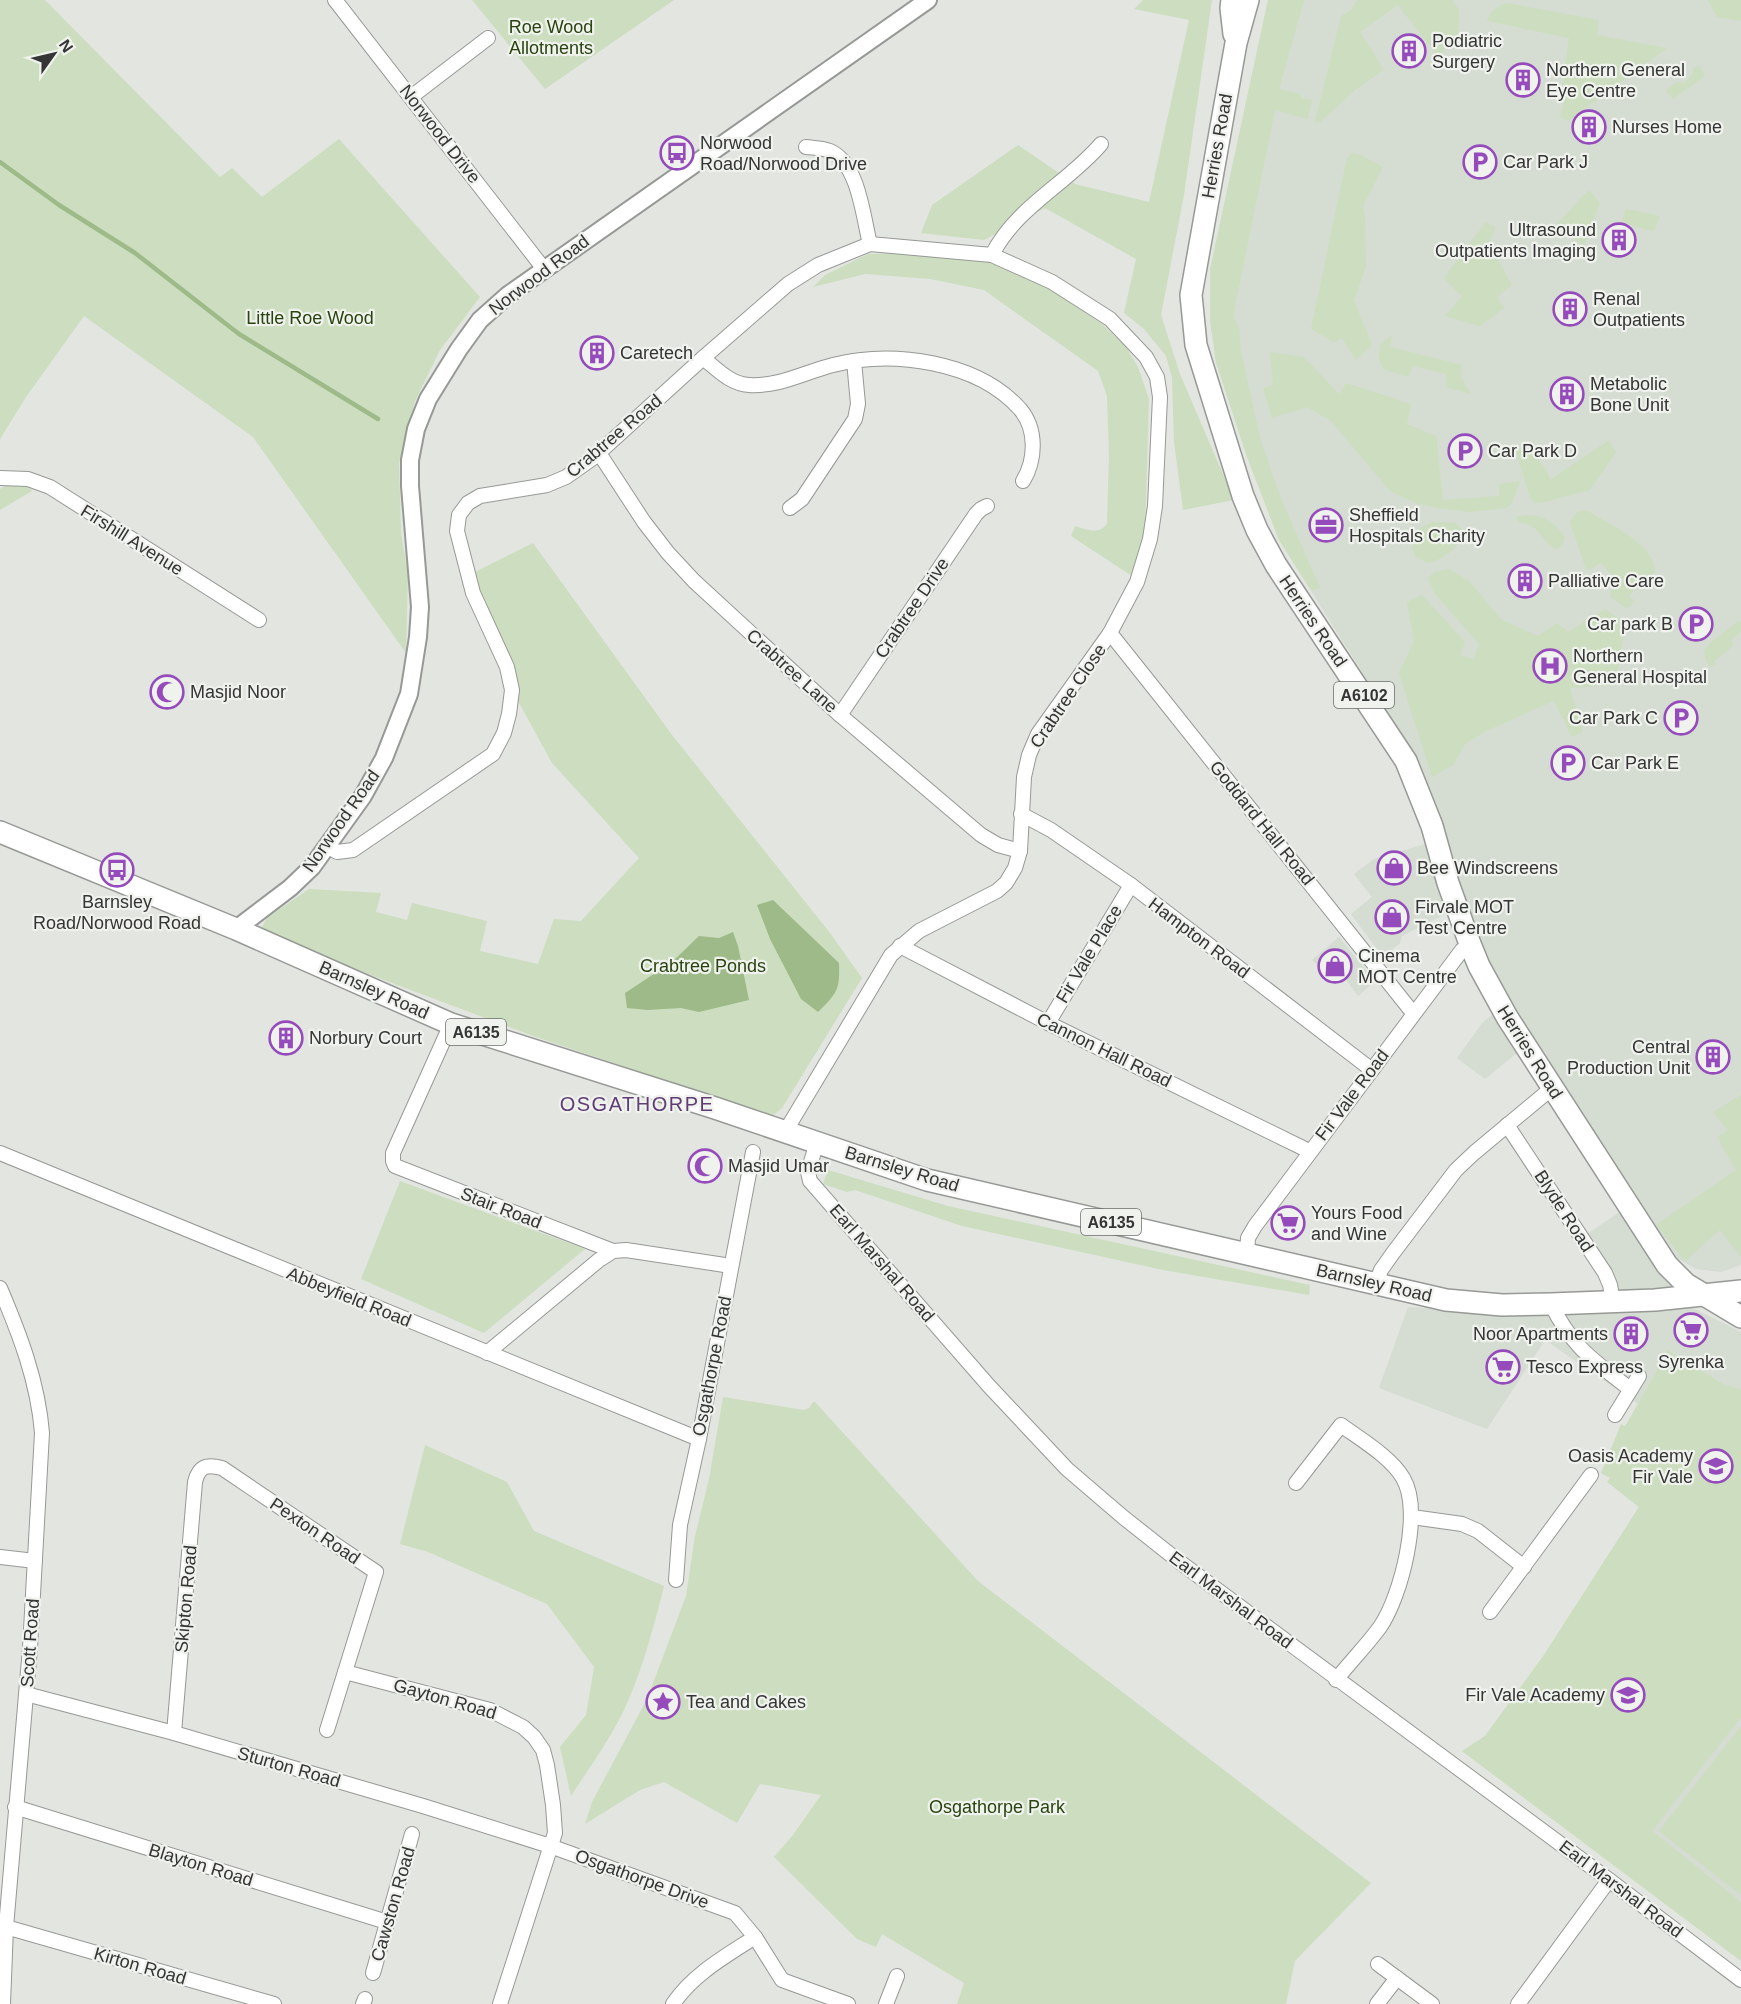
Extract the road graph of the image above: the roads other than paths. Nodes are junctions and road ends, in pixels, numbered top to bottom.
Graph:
1 (335, 0) edge
2 (928, 0) edge
3 (1232, 0) edge
4 (1248, 0) edge
5 (488, 38) dead end
6 (1236, 44) junction
7 (411, 97) junction
8 (1101, 144) dead end
9 (806, 147) dead end
10 (870, 244) junction
11 (992, 255) junction
12 (544, 268) junction
13 (1146, 357) joint
14 (703, 358) junction
15 (854, 361) junction
16 (599, 453) junction
17 (0, 478) edge
18 (1023, 482) dead end
19 (987, 506) dead end
20 (790, 508) dead end
21 (259, 620) dead end
22 (1110, 633) junction
23 (840, 715) junction
24 (1022, 814) junction
25 (0, 832) edge
26 (327, 846) junction
27 (1020, 851) junction
28 (1131, 885) junction
29 (236, 930) junction
30 (1470, 944) junction
31 (900, 946) junction
32 (1413, 1014) junction
33 (1048, 1023) junction
34 (451, 1024) junction
35 (1372, 1070) junction
36 (1552, 1088) junction
37 (1507, 1125) junction
38 (785, 1132) junction
39 (818, 1142) junction
40 (1309, 1151) junction
41 (753, 1152) dead end
42 (0, 1154) edge
43 (613, 1251) junction
44 (1247, 1253) junction
45 (731, 1266) junction
46 (1376, 1284) junction
47 (0, 1288) edge
48 (1741, 1291) edge
49 (1704, 1296) junction
50 (1613, 1301) junction
51 (1551, 1304) junction
52 (1741, 1317) edge
53 (487, 1353) junction
54 (1639, 1376) dead end
55 (1630, 1389) junction
56 (1615, 1415) dead end
57 (699, 1439) junction
58 (204, 1468) joint
59 (1591, 1475) dead end
60 (1296, 1483) dead end
61 (1412, 1517) junction
62 (0, 1557) edge
63 (35, 1561) junction
64 (1524, 1567) junction
65 (676, 1580) dead end
66 (1490, 1612) dead end
67 (345, 1671) junction
68 (1336, 1680) junction
69 (26, 1694) junction
70 (327, 1730) dead end
71 (174, 1733) junction
72 (15, 1807) junction
73 (412, 1834) dead end
74 (550, 1846) junction
75 (1610, 1880) junction
76 (387, 1922) junction
77 (6, 1927) junction
78 (755, 1937) junction
79 (1378, 1964) dead end
80 (373, 1973) dead end
81 (897, 1976) dead end
82 (1397, 1978) junction
83 (1741, 1980) edge
84 (3, 2004) edge
85 (274, 2004) edge
86 (500, 2004) edge
87 (673, 2004) edge
88 (848, 2004) edge
89 (886, 2004) edge
90 (1377, 2004) edge
91 (1432, 2004) edge
92 (1518, 2004) edge

1 - 7 street, Norwood Drive
2 - 12 street, Norwood Road
3 - 6 main road, Herries Road / A6102
4 - 6 main road, Herries Road
5 - 7 street
6 - 30 main road, Herries Road / A6102
7 - 12 street, Norwood Drive
8 - 11 street
9 - 10 street
10 - 11 street, Crabtree Road
10 - 14 street, Crabtree Road
11 - 13 street, Crabtree Road
12 - 26 street, Norwood Road
13 - 22 street, Crabtree Close
14 - 15 street
14 - 16 street, Crabtree Road
15 - 18 street
15 - 20 street
16 - 23 street, Crabtree Lane
16 - 26 street, Crabtree Road
17 - 21 street, Firshill Avenue
19 - 23 street, Crabtree Drive
22 - 24 street, Crabtree Close
22 - 32 street, Goddard Hall Road
23 - 27 street, Crabtree Lane
24 - 27 street, Crabtree Close
24 - 28 street, Hampton Road
25 - 29 main road, Barnsley Road / A6135
26 - 29 street, Norwood Road
27 - 31 street, Crabtree Close
28 - 33 street, Fir Vale Place
28 - 35 street, Hampton Road
29 - 34 main road, Barnsley Road / A6135
30 - 32 street, Fir Vale Road
30 - 36 main road, Herries Road / A6102
31 - 33 street, Cannon Hall Road
31 - 38 street, Crabtree Close
32 - 35 street, Fir Vale Road
33 - 40 street, Cannon Hall Road
34 - 38 main road, Barnsley Road / A6135
34 - 43 street, Stair Road
35 - 40 street, Fir Vale Road
36 - 37 street
36 - 49 main road, Herries Road / A6102
37 - 46 street
37 - 50 street, Blyde Road
38 - 39 main road, Barnsley Road / A6135
39 - 44 main road, Barnsley Road / A6135
39 - 68 street, Earl Marshal Road
40 - 44 street, Fir Vale Road
41 - 45 street, Osgathorpe Road
42 - 53 street, Abbeyfield Road
43 - 45 street, Stair Road
43 - 53 street
44 - 46 main road, Barnsley Road / A6135
45 - 57 street, Osgathorpe Road
46 - 51 main road, Barnsley Road / A6135
47 - 63 street, Scott Road
48 - 49 main road, Barnsley Road / A6135
49 - 50 main road, Barnsley Road / A6135
49 - 52 main road, A6102
50 - 51 main road, Barnsley Road / A6135
51 - 55 street
53 - 57 street, Abbeyfield Road
54 - 55 street
55 - 56 street
57 - 65 street, Osgathorpe Road
58 - 67 street, Pexton Road
58 - 71 street, Skipton Road
59 - 64 street
60 - 61 street
61 - 64 street
61 - 68 street
62 - 63 street
63 - 69 street, Scott Road
64 - 66 street
67 - 70 street, Pexton Road
67 - 74 street, Gayton Road
68 - 75 street, Earl Marshal Road
69 - 71 street, Sturton Road
69 - 72 street, Scott Road
71 - 74 street, Sturton Road
72 - 76 street, Blayton Road
72 - 77 street, Scott Road
73 - 76 street, Cawston Road
74 - 78 street, Osgathorpe Drive
74 - 86 street, Gayton Road
75 - 83 street, Earl Marshal Road
75 - 92 street
76 - 80 street, Cawston Road
77 - 84 street, Scott Road
77 - 85 street, Kirton Road
78 - 87 street
78 - 88 street
79 - 82 street
81 - 89 street
82 - 90 street
82 - 91 street

